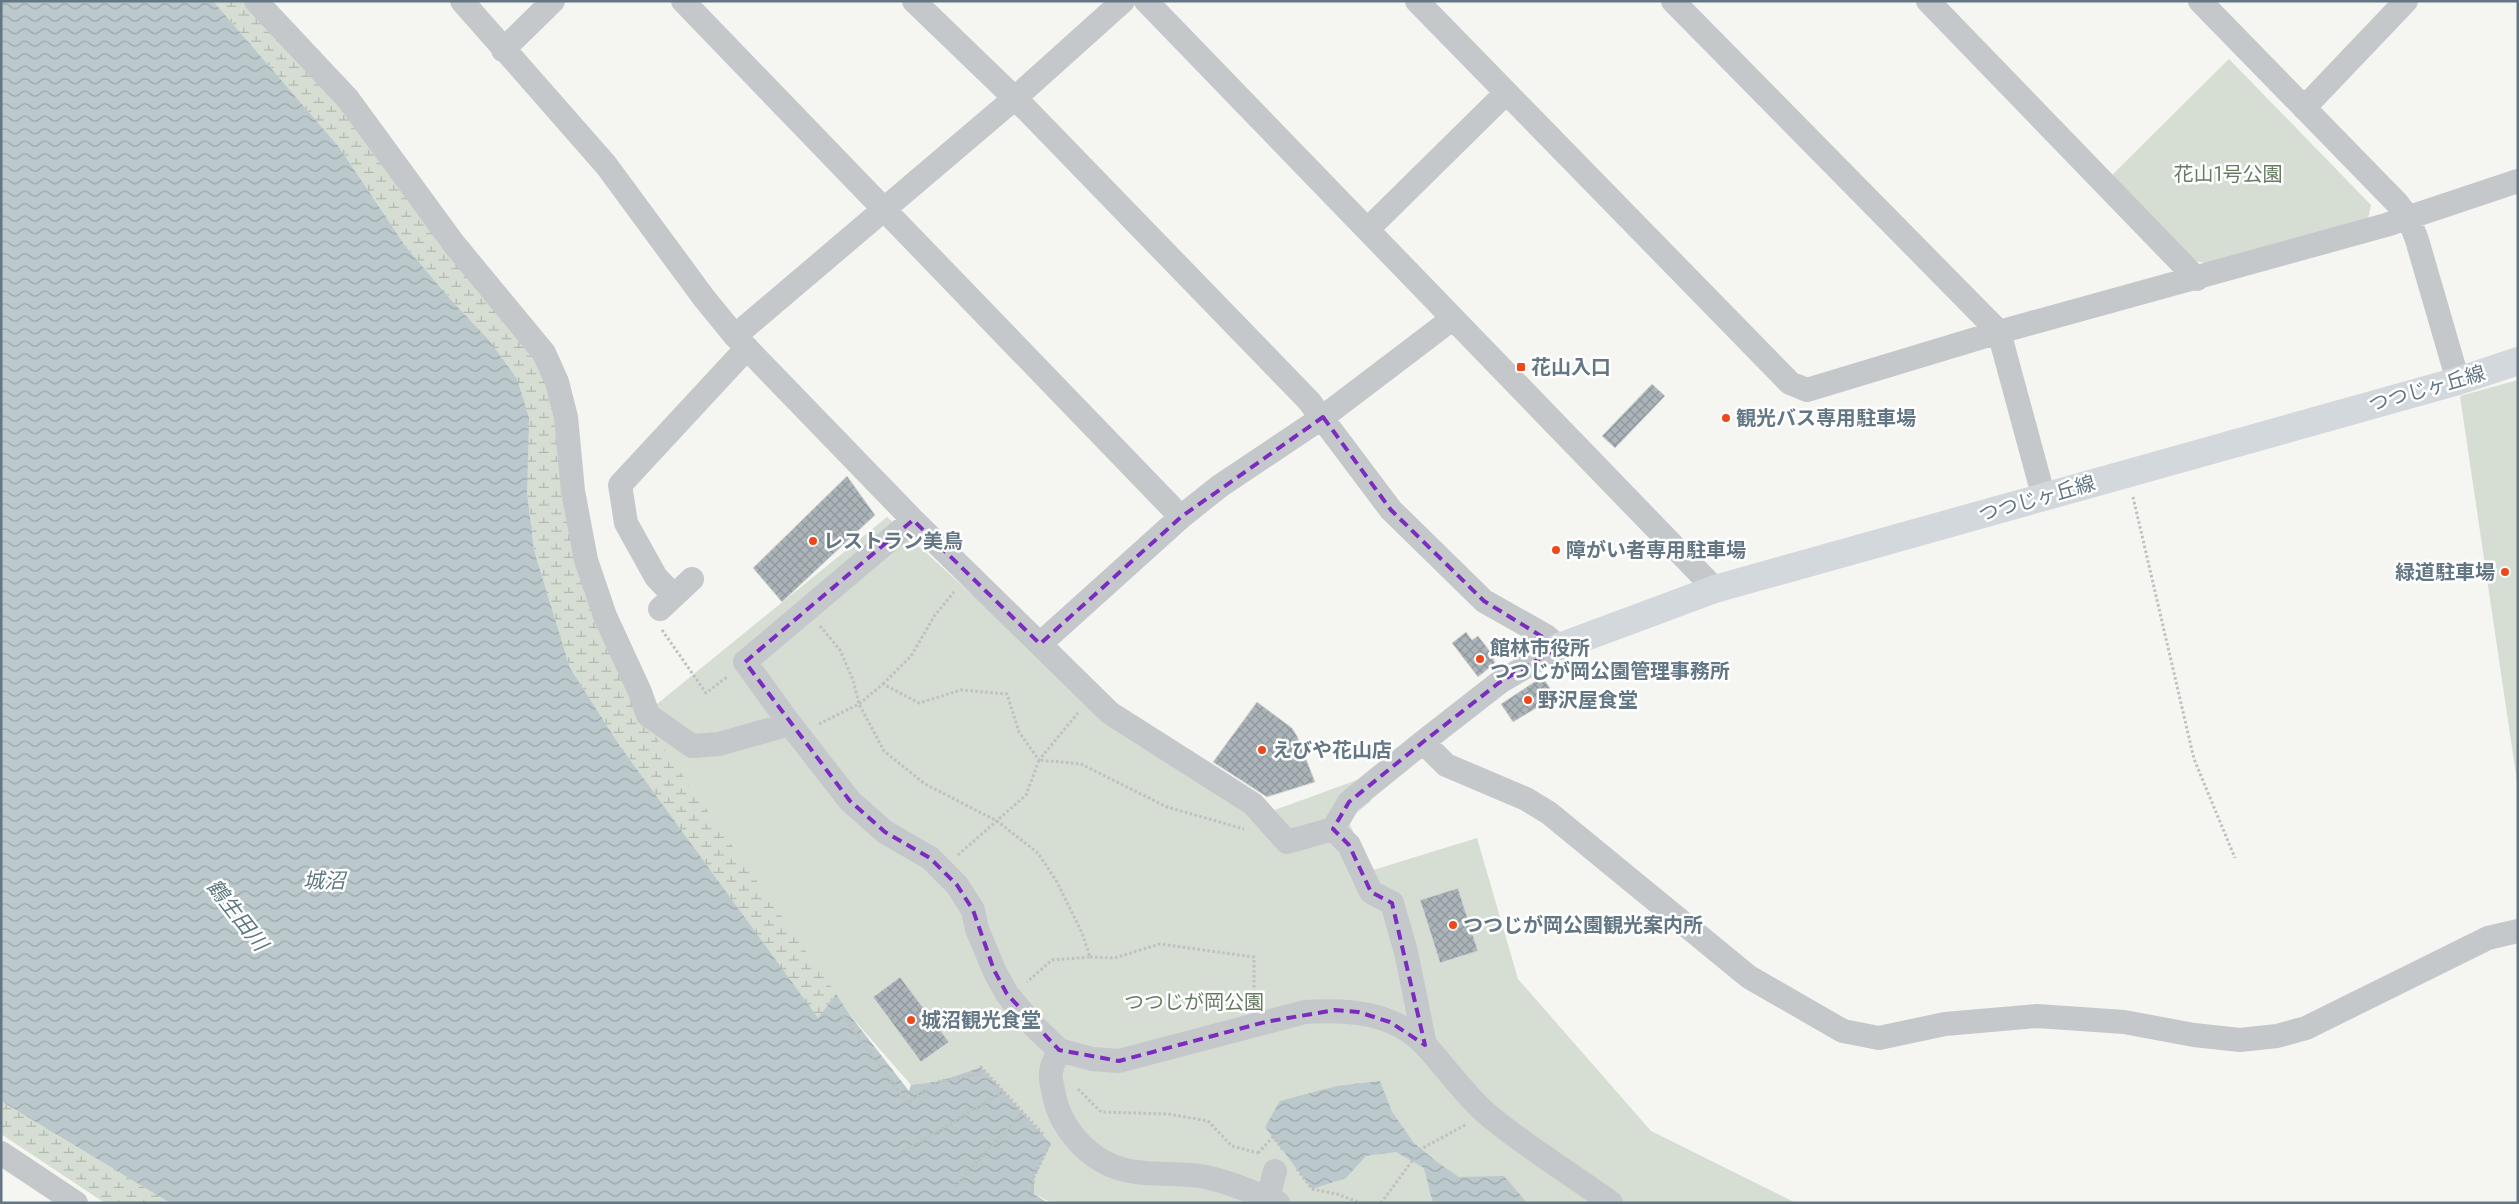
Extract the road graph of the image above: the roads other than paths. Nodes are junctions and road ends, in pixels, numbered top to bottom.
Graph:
1 (256, 1) edge
2 (462, 1) edge
3 (553, 1) edge
4 (683, 1) edge
5 (914, 1) edge
6 (1123, 1) edge
7 (1146, 1) edge
8 (1417, 1) edge
9 (1673, 1) edge
10 (2200, 1) edge
11 (2406, 1) edge
12 (1938, 5) edge
13 (503, 50) junction
14 (1506, 93) junction
15 (1015, 98) junction
16 (2304, 108) junction
17 (2518, 181) edge
18 (884, 209) junction
19 (2409, 219) junction
20 (1368, 230) junction
21 (2197, 279) junction
22 (1452, 319) junction
23 (1999, 332) junction
24 (741, 342) junction
25 (2518, 361) edge
26 (2458, 381) junction
27 (1323, 416) junction
28 (2044, 498) junction
29 (1182, 517) junction
30 (914, 520) junction
31 (692, 580) dead end
32 (1715, 588) junction
33 (1040, 644) junction
34 (1559, 647) junction
35 (790, 724) junction
36 (1423, 742) junction
37 (1333, 829) junction
38 (2518, 931) edge
39 (1425, 1045) junction
40 (1059, 1050) junction
41 (1, 1153) edge
42 (1285, 1169) road end
43 (1273, 1200) edge
44 (76, 1203) edge
45 (1611, 1203) edge

1 - 35 street
2 - 13 street
3 - 13 street
4 - 18 street
5 - 15 street
6 - 15 street
7 - 20 street
8 - 14 street
9 - 23 street
10 - 16 street
11 - 16 street
12 - 21 street
13 - 24 street
14 - 20 street
14 - 23 street
15 - 18 street
15 - 27 street
16 - 19 street
17 - 19 street
18 - 24 street
18 - 29 street
19 - 21 street
19 - 26 street
20 - 22 street
21 - 23 street
22 - 27 street
22 - 32 street
23 - 28 street
24 - 30 street
24 - 31 street
25 - 26 main road, つつじヶ丘線
26 - 28 main road, つつじヶ丘線
27 - 29 street
27 - 34 street
28 - 32 main road, つつじヶ丘線
29 - 33 street
30 - 33 street
30 - 35 street
32 - 34 main road, つつじヶ丘線
33 - 37 street
34 - 36 street
35 - 40 street
36 - 37 street
36 - 38 street
37 - 39 street
39 - 40 street
39 - 45 street
40 - 43 street
41 - 44 street
42 - 43 street

